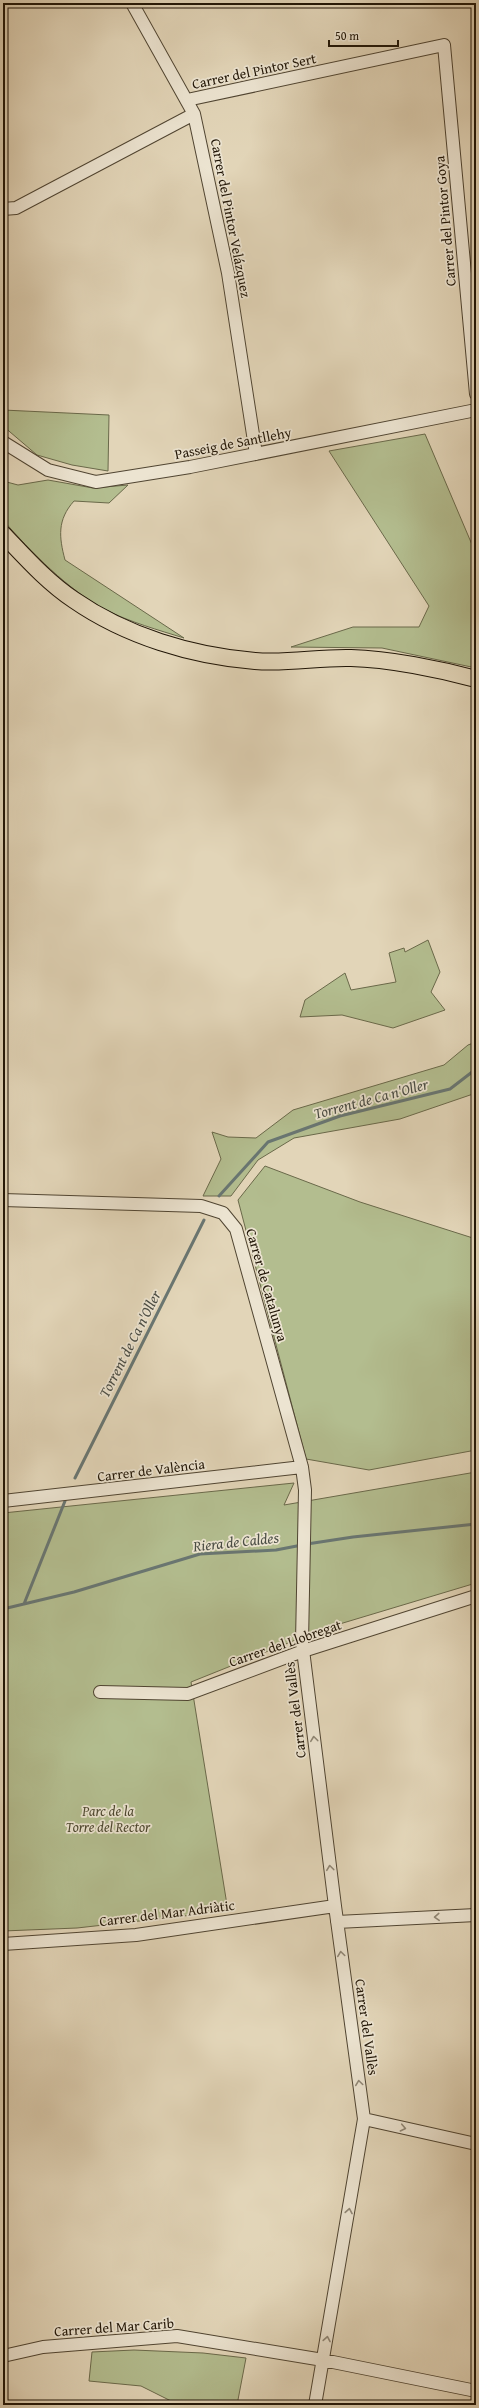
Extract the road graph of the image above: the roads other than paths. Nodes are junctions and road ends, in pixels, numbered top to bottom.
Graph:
1 (132, 3) edge
2 (444, 45) joint
3 (187, 100) junction
4 (194, 114) junction
5 (3, 209) edge
6 (476, 394) edge
7 (476, 410) edge
8 (3, 442) edge
9 (256, 454) junction
10 (3, 534) edge
11 (476, 679) edge
12 (3, 1200) edge
13 (302, 1467) junction
14 (3, 1501) edge
15 (302, 1589) joint
16 (476, 1596) edge
17 (303, 1651) junction
18 (100, 1692) dead end
19 (335, 1906) junction
20 (476, 1915) edge
21 (337, 1922) junction
22 (3, 1944) edge
23 (364, 2120) junction
24 (476, 2144) edge
25 (3, 2356) edge
26 (323, 2360) junction
27 (476, 2391) edge
28 (315, 2405) edge

1 - 3 street, Carrer del Pintor Velázquez
2 - 3 street, Carrer del Pintor Sert
2 - 6 street, Carrer del Pintor Goya
3 - 4 street, Carrer del Pintor Velázquez
4 - 5 street
4 - 9 street, Carrer del Pintor Velázquez
7 - 9 street, Passeig de Santllehy
8 - 9 street, Passeig de Santllehy
10 - 11 main road
12 - 13 street, Carrer de Catalunya
13 - 14 street, Carrer de València
13 - 15 street, Carrer de Catalunya
15 - 17 street, Carrer del Vallès
16 - 17 street, Carrer del Llobregat
17 - 18 street, Carrer del Llobregat
19 -> 17 street, Carrer del Vallès
19 - 21 street, Carrer del Vallès
19 - 22 street, Carrer del Mar Adriàtic
20 -> 21 street
23 -> 21 street, Carrer del Vallès
23 -> 24 street
26 -> 23 street, Carrer del Vallès
25 - 26 street, Carrer del Mar Carib
26 - 27 street, Carrer del Mar Carib
26 - 28 street, Carrer del Vallès

